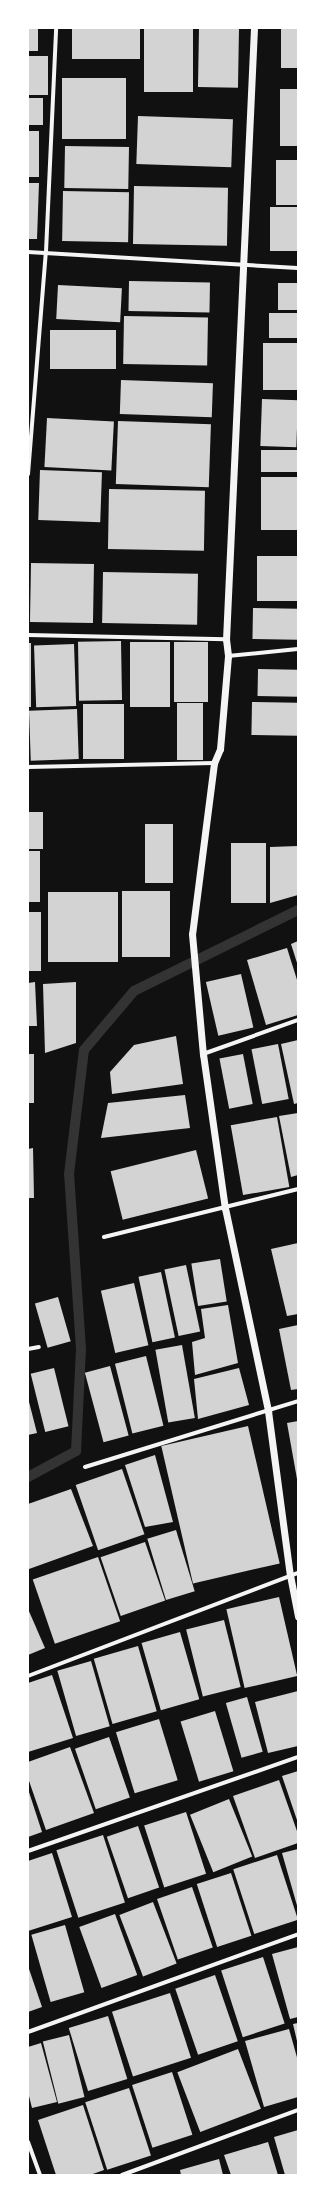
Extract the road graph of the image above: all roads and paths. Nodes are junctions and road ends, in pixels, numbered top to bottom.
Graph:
1 (56, 28) edge
2 (254, 28) edge
3 (28, 252) edge
4 (46, 252) junction
5 (242, 265) junction
6 (298, 268) edge
7 (28, 474) edge
8 (28, 635) edge
9 (226, 639) junction
10 (298, 649) edge
11 (228, 656) junction
12 (214, 763) junction
13 (28, 767) edge
14 (298, 1020) edge
15 (203, 1054) junction
16 (298, 1189) edge
17 (225, 1208) junction
18 (104, 1237) dead end
19 (39, 1347) dead end
20 (28, 1349) edge
21 (298, 1401) edge
22 (268, 1411) junction
23 (85, 1467) dead end
24 (298, 1573) edge
25 (290, 1575) junction
26 (298, 1616) edge
27 (28, 1676) edge
28 (298, 1757) edge
29 (28, 1851) edge
30 (298, 1934) edge
31 (28, 2032) edge
32 (298, 2110) edge
33 (28, 2142) edge
34 (40, 2175) edge
35 (122, 2175) edge

1 - 4 street
2 - 5 street
3 - 4 street
4 - 5 street
4 - 7 street
5 - 6 street
5 - 9 street
8 - 9 street
9 - 11 street
10 - 11 street
11 - 12 street
12 - 13 street
12 - 15 street
14 - 15 street
15 - 17 street
16 - 17 street
17 - 18 street
17 - 22 street
19 - 20 street
21 - 22 street
22 - 23 street
22 - 25 street
24 - 25 street
25 - 26 street
25 - 27 street
28 - 29 street
30 - 31 street
32 - 35 street
33 - 34 street

